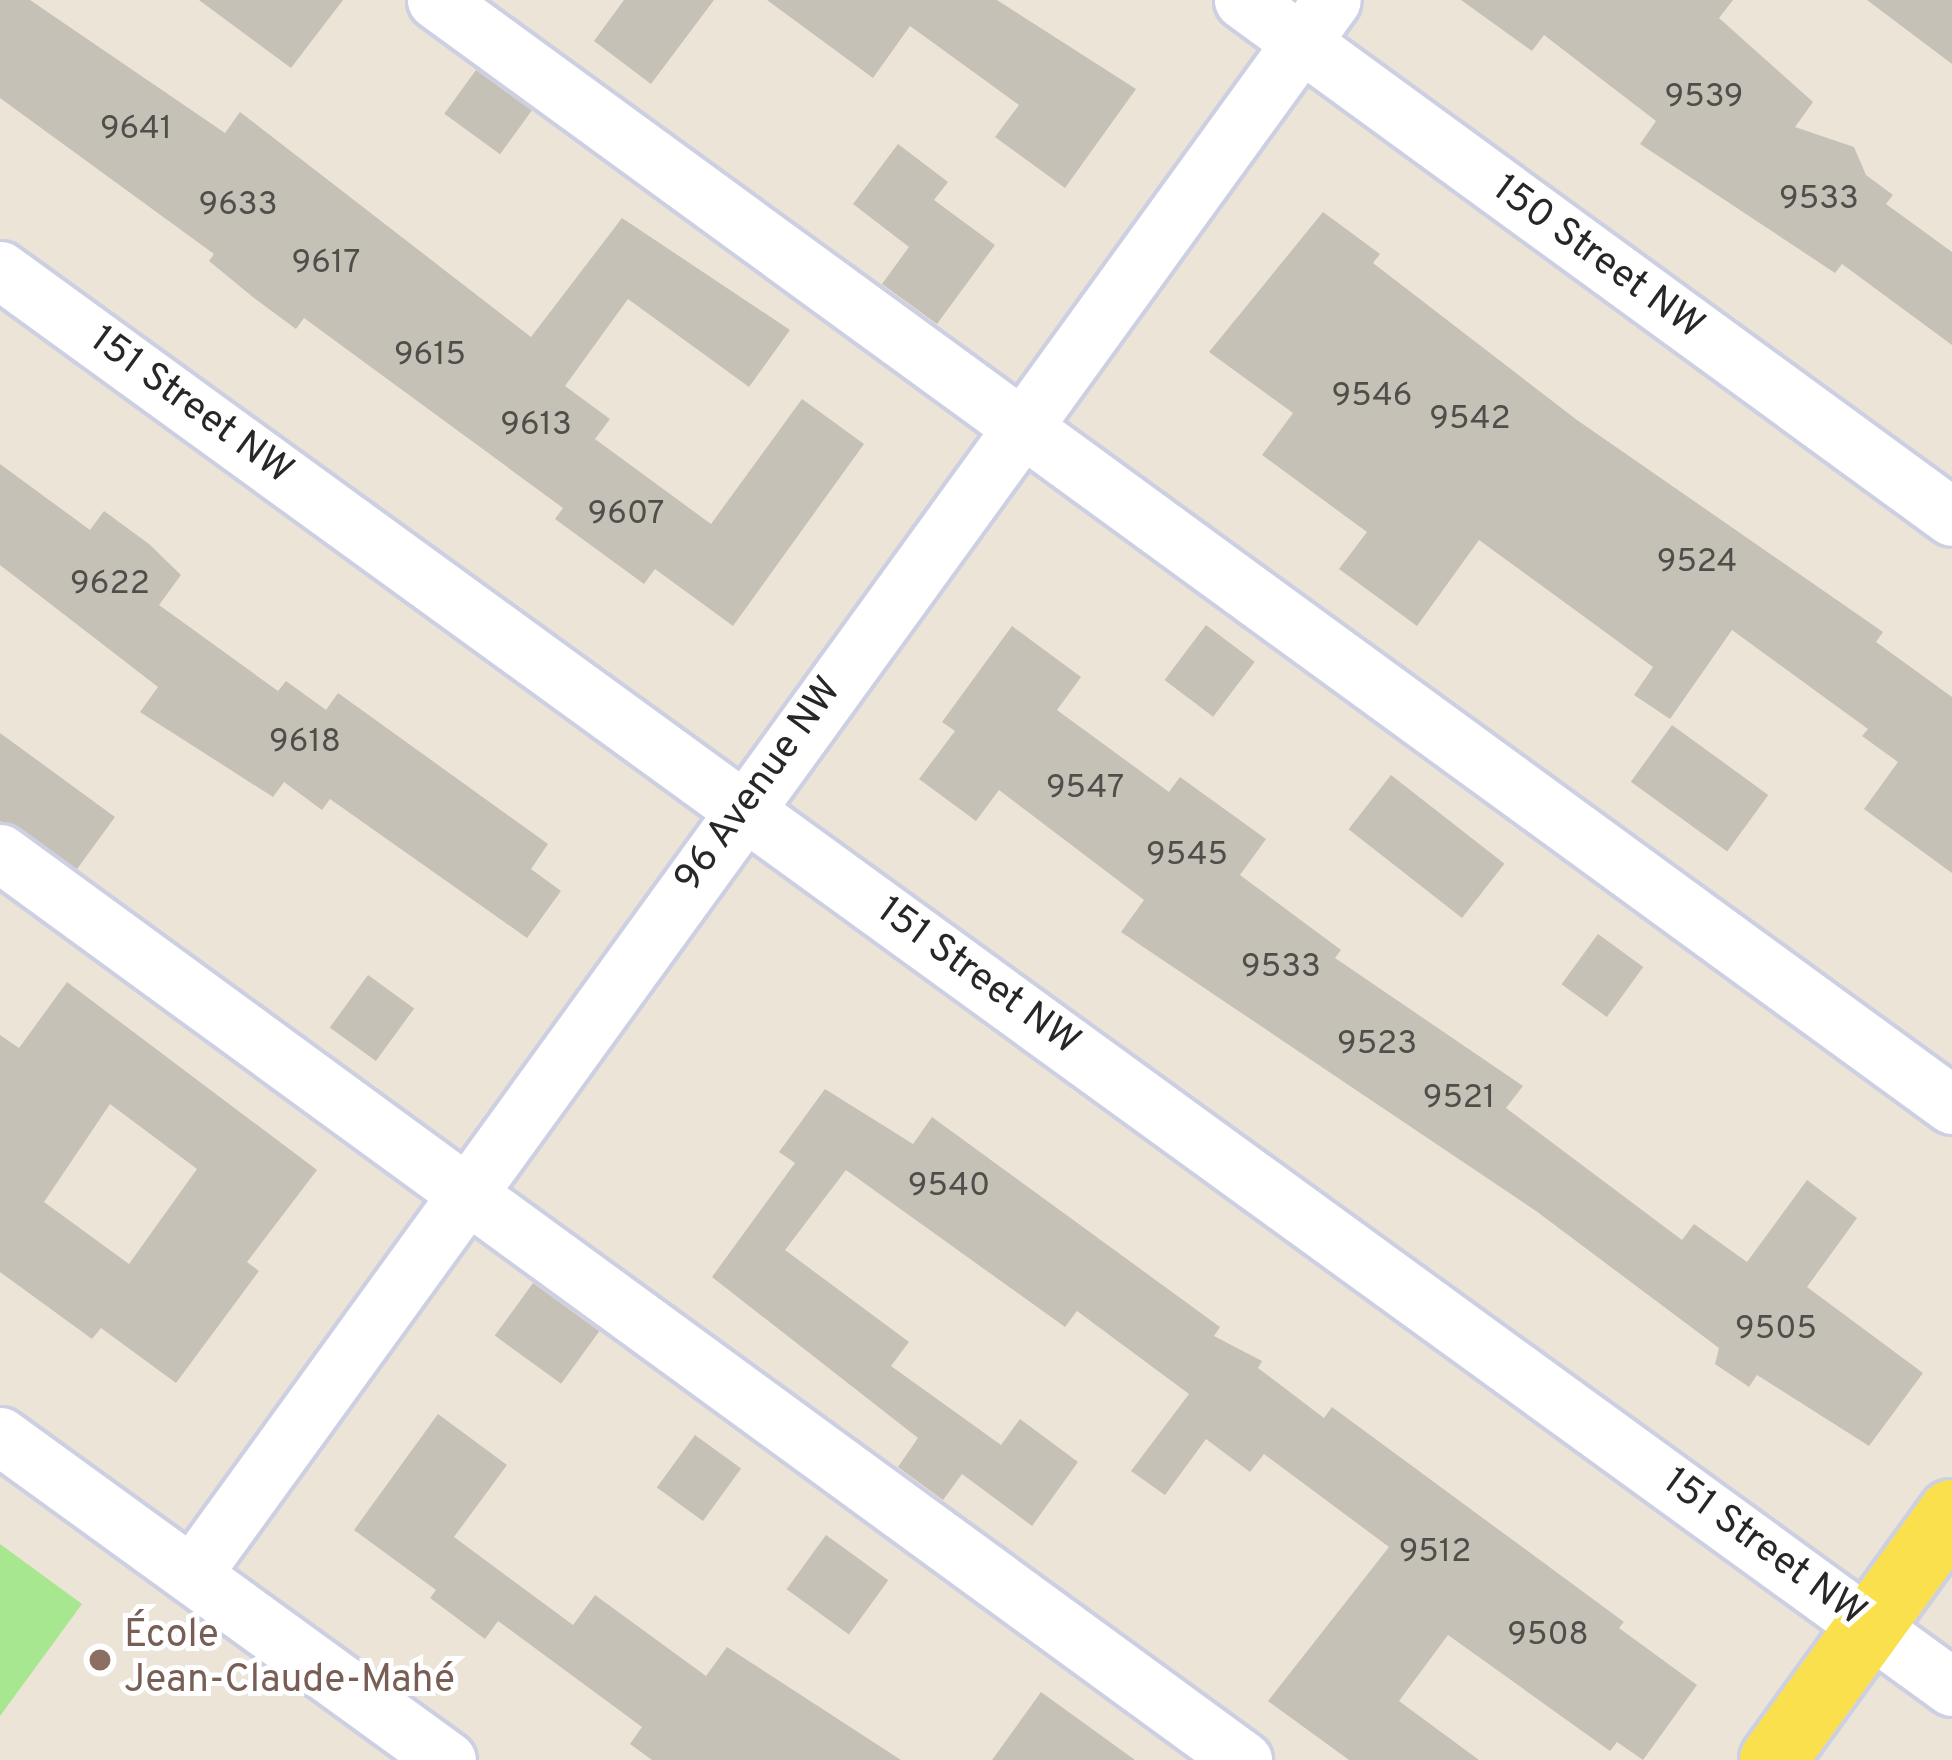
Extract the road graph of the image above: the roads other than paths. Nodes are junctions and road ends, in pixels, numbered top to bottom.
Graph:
1 (436, 0) edge
2 (1243, 0) edge
3 (1316, 21) edge
4 (0, 270) edge
5 (1022, 426) junction
6 (1952, 518) edge
7 (743, 808) junction
8 (0, 853) edge
9 (1952, 1105) edge
10 (466, 1193) junction
11 (0, 1436) edge
12 (1952, 1513) edge
13 (192, 1574) junction
14 (1870, 1627) junction
15 (1952, 1687) edge
16 (447, 1760) edge
17 (1243, 1760) edge
18 (1773, 1760) edge

1 - 5 street
2 - 3 street, 150 Street NW
3 - 5 street, 96 Avenue NW
3 - 6 street, 150 Street NW
4 - 7 street, 151 Street NW
5 - 7 street, 96 Avenue NW
5 - 9 street
7 - 10 street, 96 Avenue NW
7 - 14 street, 151 Street NW
8 - 10 street
10 - 13 street, 96 Avenue NW
10 - 17 street
11 - 13 street
12 - 14 main road
13 - 16 street
14 - 15 street, 151 Street NW
14 - 18 main road

